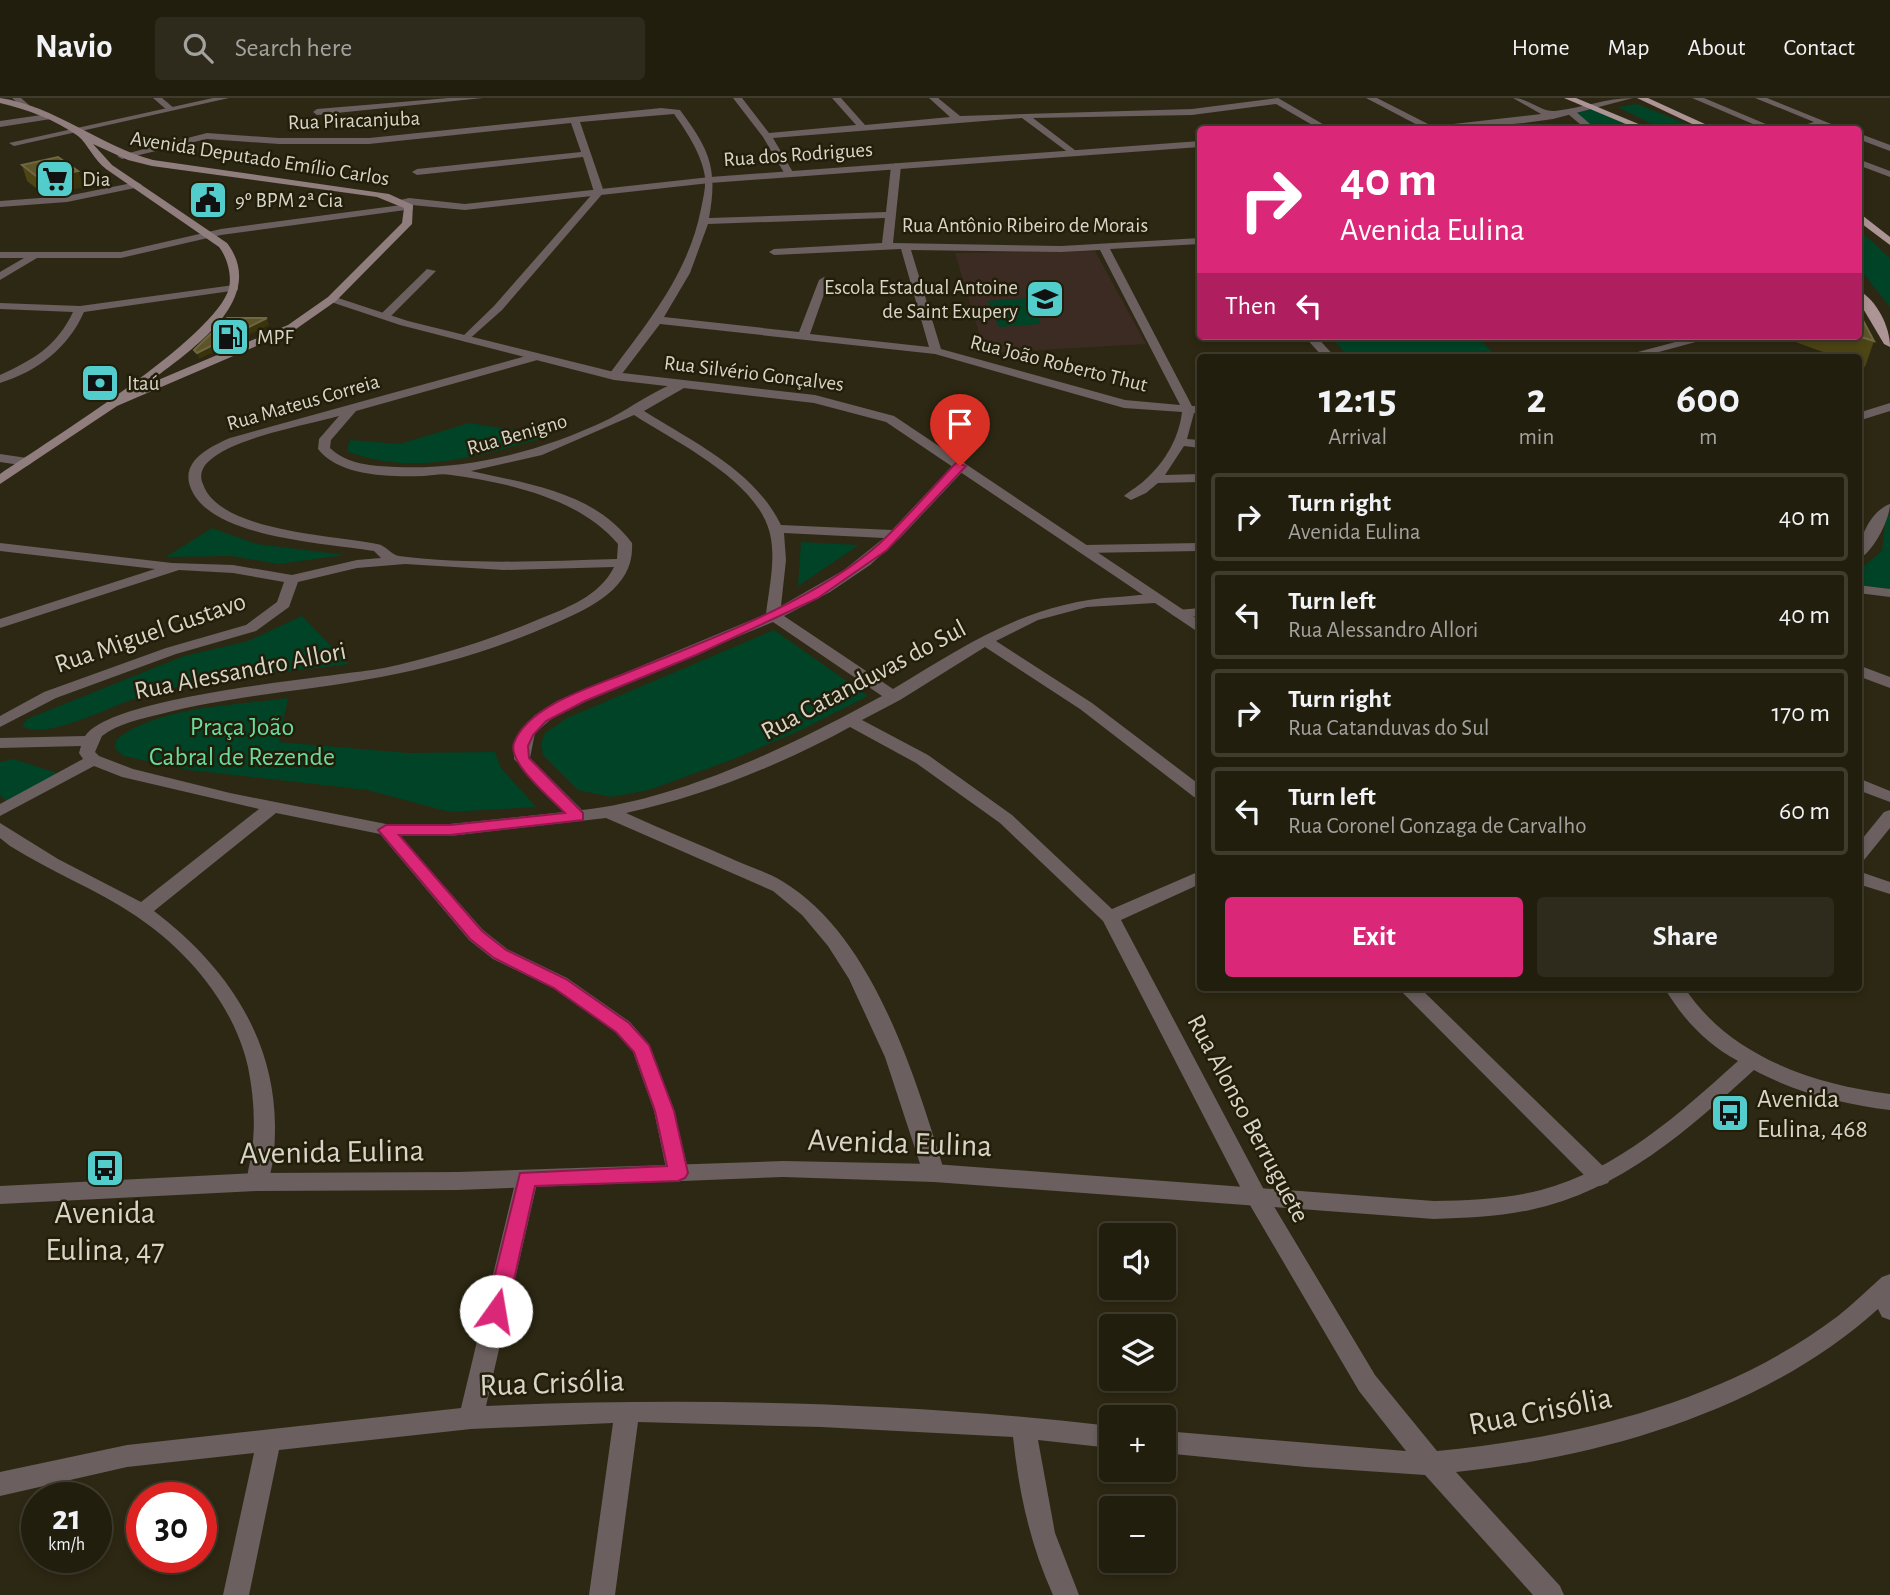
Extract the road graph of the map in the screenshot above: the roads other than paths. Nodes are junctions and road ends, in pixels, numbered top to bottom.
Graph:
1 (16, 98) edge
2 (157, 98) edge
3 (225, 98) edge
4 (470, 98) edge
5 (479, 98) edge
6 (737, 98) edge
7 (836, 98) edge
8 (933, 98) edge
9 (1171, 98) edge
10 (1370, 98) edge
11 (1517, 98) edge
12 (1568, 98) edge
13 (1629, 98) edge
14 (1641, 98) edge
15 (1696, 98) edge
16 (1759, 98) edge
17 (1274, 99) edge
18 (0, 100) edge
19 (25, 104) junction
20 (1595, 107) junction
21 (172, 109) junction
22 (317, 112) dead end
23 (1192, 112) junction
24 (1571, 112) junction
25 (1025, 116) junction
26 (1553, 116) junction
27 (48, 117) junction
28 (957, 118) junction
29 (575, 120) junction
30 (1824, 123) junction
31 (0, 124) edge
32 (19, 124) junction
33 (506, 126) junction
34 (1322, 126) edge
35 (1427, 126) edge
36 (1488, 126) edge
37 (1587, 126) edge
38 (1640, 126) edge
39 (1705, 126) edge
40 (1766, 126) edge
41 (1811, 126) edge
42 (1832, 126) edge
43 (862, 127) junction
44 (65, 128) junction
45 (32, 132) junction
46 (767, 136) junction
47 (1862, 138) edge
48 (85, 139) junction
49 (1197, 144) edge
50 (1890, 148) edge
51 (1073, 153) junction
52 (584, 154) junction
53 (122, 156) junction
54 (145, 162) junction
55 (1862, 164) edge
56 (896, 166) junction
57 (114, 171) junction
58 (417, 172) dead end
59 (1887, 173) edge
60 (789, 174) junction
61 (1862, 177) edge
62 (710, 180) junction
63 (137, 185) junction
64 (599, 192) junction
65 (0, 204) edge
66 (405, 204) junction
67 (890, 215) junction
68 (1862, 218) edge
69 (705, 221) junction
70 (211, 234) junction
71 (1197, 241) edge
72 (1890, 242) edge
73 (1176, 243) junction
74 (887, 246) junction
75 (905, 246) junction
76 (1104, 247) junction
77 (1197, 251) edge
78 (774, 252) dead end
79 (0, 256) edge
80 (33, 257) junction
81 (431, 271) dead end
82 (0, 277) edge
83 (824, 280) dead end
84 (234, 288) junction
85 (1862, 298) edge
86 (332, 299) junction
87 (0, 306) edge
88 (79, 309) junction
89 (385, 316) junction
90 (657, 320) junction
91 (804, 335) junction
92 (466, 339) junction
93 (1314, 340) edge
94 (1695, 340) edge
95 (1890, 345) edge
96 (936, 351) junction
97 (1326, 354) edge
98 (1637, 354) edge
99 (537, 357) junction
100 (161, 366) junction
101 (188, 371) junction
102 (614, 376) junction
103 (0, 379) edge
104 (680, 385) junction
105 (113, 403) junction
106 (1890, 407) edge
107 (1194, 409) edge
108 (351, 410) junction
109 (636, 411) junction
110 (1862, 416) edge
111 (1179, 442) junction
112 (1197, 444) edge
113 (0, 458) edge
114 (27, 462) junction
115 (960, 466) junction
116 (453, 471) junction
117 (1197, 478) edge
118 (1154, 479) junction
119 (0, 480) edge
120 (1131, 496) dead end
121 (1890, 508) edge
122 (777, 529) junction
123 (896, 534) junction
124 (1866, 535) edge
125 (0, 547) edge
126 (1197, 547) edge
127 (1083, 549) junction
128 (394, 561) junction
129 (623, 563) junction
130 (178, 566) junction
131 (292, 579) junction
132 (1862, 590) edge
133 (1890, 593) edge
134 (1155, 599) junction
135 (1197, 612) edge
136 (1178, 614) junction
137 (773, 615) junction
138 (0, 624) edge
139 (1197, 625) edge
140 (985, 641) junction
141 (1862, 672) edge
142 (1890, 683) edge
143 (894, 696) junction
144 (850, 720) junction
145 (0, 722) edge
146 (89, 741) junction
147 (0, 743) edge
148 (93, 760) junction
149 (1862, 785) edge
150 (1197, 791) edge
151 (1890, 797) edge
152 (273, 807) junction
153 (0, 811) edge
154 (608, 812) junction
155 (1890, 816) edge
156 (578, 817) junction
157 (0, 829) edge
158 (386, 830) junction
159 (1862, 851) edge
160 (1197, 878) edge
161 (1862, 878) edge
162 (1890, 888) edge
163 (142, 911) junction
164 (1110, 917) junction
165 (1411, 991) edge
166 (1677, 991) edge
167 (1752, 1060) junction
168 (1890, 1101) edge
169 (678, 1173) junction
170 (934, 1173) junction
171 (1600, 1177) junction
172 (527, 1179) junction
173 (257, 1182) junction
174 (1255, 1194) junction
175 (0, 1195) edge
176 (1888, 1295) edge
177 (627, 1411) junction
178 (471, 1418) junction
179 (1024, 1427) junction
180 (1099, 1436) edge
181 (270, 1439) junction
182 (1176, 1443) edge
183 (1432, 1463) junction
184 (0, 1484) edge
185 (236, 1595) edge
186 (602, 1595) edge
187 (1066, 1595) edge
188 (1551, 1595) edge

1 - 19 street
2 - 21 street
3 - 21 street
4 - 5 street
4 - 22 street
4 - 33 street
6 - 46 street
7 - 43 street
8 - 28 street
9 - 23 street
10 - 35 street
11 - 26 street
12 - 20 main road
13 - 20 street
14 - 39 main road
15 - 40 street
16 - 30 street
17 - 23 street
17 - 34 street
18 - 19 main road, Avenida Deputado Emílio Carlos
19 - 27 main road, Avenida Deputado Emílio Carlos
20 - 24 street
20 - 38 main road
21 - 44 street
23 - 25 street
24 - 26 street
24 - 37 street
25 - 28 street
25 - 51 street
26 - 36 street
27 - 32 street
27 - 44 main road, Avenida Deputado Emílio Carlos
28 - 43 street
29 - 33 street, Rua Piracanjuba
29 - 52 street
29 - 62 street, Rua Piracanjuba
30 - 41 street
30 - 42 street
31 - 32 street
32 - 45 street
33 - 53 street, Rua Piracanjuba
43 - 46 street
44 - 45 street
44 - 45 street
44 - 48 main road, Avenida Deputado Emílio Carlos
46 - 60 street
47 - 50 street
48 - 53 main road, Avenida Deputado Emílio Carlos
48 - 57 main road
49 - 51 street, Rua dos Rodrigues
51 - 56 street, Rua dos Rodrigues
52 - 58 street
52 - 64 street
53 - 54 main road, Avenida Deputado Emílio Carlos
54 - 57 main road
54 - 66 main road, Avenida Deputado Emílio Carlos
55 - 59 street
56 - 60 street, Rua dos Rodrigues
56 - 67 street, Rua Antônio Ribeiro de Morais
57 - 63 main road
59 - 61 street
60 - 62 street, Rua dos Rodrigues
62 - 64 street, Rua dos Rodrigues
62 - 69 street
63 - 65 street
63 - 70 main road
64 - 66 street, Rua dos Rodrigues
64 - 92 street
66 - 70 street, Rua dos Rodrigues
66 - 86 main road, Avenida Deputado Emílio Carlos
67 - 69 street
67 - 74 street, Rua Antônio Ribeiro de Morais
68 - 72 main road
69 - 90 street
70 - 80 street, Rua dos Rodrigues
70 - 84 main road
71 - 73 street, Rua Antônio Ribeiro de Morais
73 - 76 street, Rua Antônio Ribeiro de Morais
73 - 77 street
74 - 75 street, Rua Antônio Ribeiro de Morais
74 - 78 street
75 - 76 street, Rua Antônio Ribeiro de Morais
75 - 96 street
76 - 107 street
79 - 80 street, Rua dos Rodrigues
80 - 82 street
81 - 89 street
83 - 91 street
84 - 88 street
84 - 100 main road, Avenida Deputado Emílio Carlos
85 - 95 main road
86 - 89 street, Rua Silvério Gonçalves
86 - 101 main road, Avenida Deputado Emílio Carlos
87 - 88 street
88 - 103 street
89 - 92 street, Rua Silvério Gonçalves
90 - 91 street, Rua João Roberto Thut
90 - 102 street
91 - 96 street, Rua João Roberto Thut
92 - 99 street, Rua Silvério Gonçalves
93 - 97 street
94 - 98 street
96 - 107 street, Rua João Roberto Thut
99 - 102 street, Rua Silvério Gonçalves
99 - 108 street, Rua Mateus Correia
100 - 101 main road
100 - 105 main road, Avenida Deputado Emílio Carlos
101 - 105 main road, Avenida Deputado Emílio Carlos
102 - 104 street, Rua Silvério Gonçalves
104 - 109 street, Rua Benigno
104 - 115 street, Rua Silvério Gonçalves
105 - 114 main road, Avenida Deputado Emílio Carlos
106 - 110 street
107 - 111 street
108 - 116 street, Rua Benigno
108 - 128 street, Rua Mateus Correia
109 - 116 street, Rua Benigno
109 - 122 street
111 - 112 street
111 - 118 street
113 - 114 street
114 - 119 main road, Avenida Deputado Emílio Carlos
115 - 123 street
115 - 127 street, Rua Silvério Gonçalves
116 - 129 street
117 - 118 street
118 - 120 street
121 - 124 street
122 - 123 street
122 - 137 street
123 - 137 street
125 - 130 street
126 - 127 street
127 - 134 street, Rua Silvério Gonçalves
128 - 129 street
128 - 131 street
129 - 146 street, Rua Alessandro Allori
130 - 131 street, Rua Miguel Gustavo
130 - 138 street, Rua Miguel Gustavo
131 - 145 street, Rua Miguel Gustavo
132 - 133 street
134 - 136 street, Rua Silvério Gonçalves
134 - 140 street, Rua Catanduvas do Sul
135 - 136 street
136 - 139 street, Rua Silvério Gonçalves
137 - 143 street
137 - 156 street
140 - 143 street, Rua Catanduvas do Sul
140 - 150 street
141 - 142 street
143 - 144 street, Rua Catanduvas do Sul
144 - 154 street, Rua Catanduvas do Sul
144 - 164 street, Rua Alonso Berruguete
146 - 147 street
146 - 148 street
148 - 152 street
148 - 153 street
149 - 151 street
152 - 158 street
152 - 163 street
154 - 156 street, Rua Catanduvas do Sul
154 - 170 street
155 - 159 street
156 - 158 street, Rua Catanduvas do Sul
157 - 163 street
158 - 169 street
160 - 164 street
161 - 162 street
163 - 173 street
164 - 174 street, Rua Alonso Berruguete
165 - 171 street
166 - 167 street
167 - 168 street
167 - 171 street, Avenida Eulina
169 - 170 street, Avenida Eulina
169 - 172 street, Avenida Eulina
170 - 174 street, Avenida Eulina
171 - 174 street, Avenida Eulina
172 - 173 street, Avenida Eulina
172 - 178 street
173 - 175 street, Avenida Eulina
174 - 183 street, Rua Alonso Berruguete
176 - 183 street, Rua Crisólia
177 - 178 street, Rua Crisólia
177 - 179 street, Rua Crisólia
177 - 186 street
178 - 181 street, Rua Crisólia
179 - 180 street, Rua Crisólia
179 - 187 street
181 - 184 street, Rua Crisólia
181 - 185 street
182 - 183 street, Rua Crisólia
183 - 188 street, Rua Alonso Berruguete

